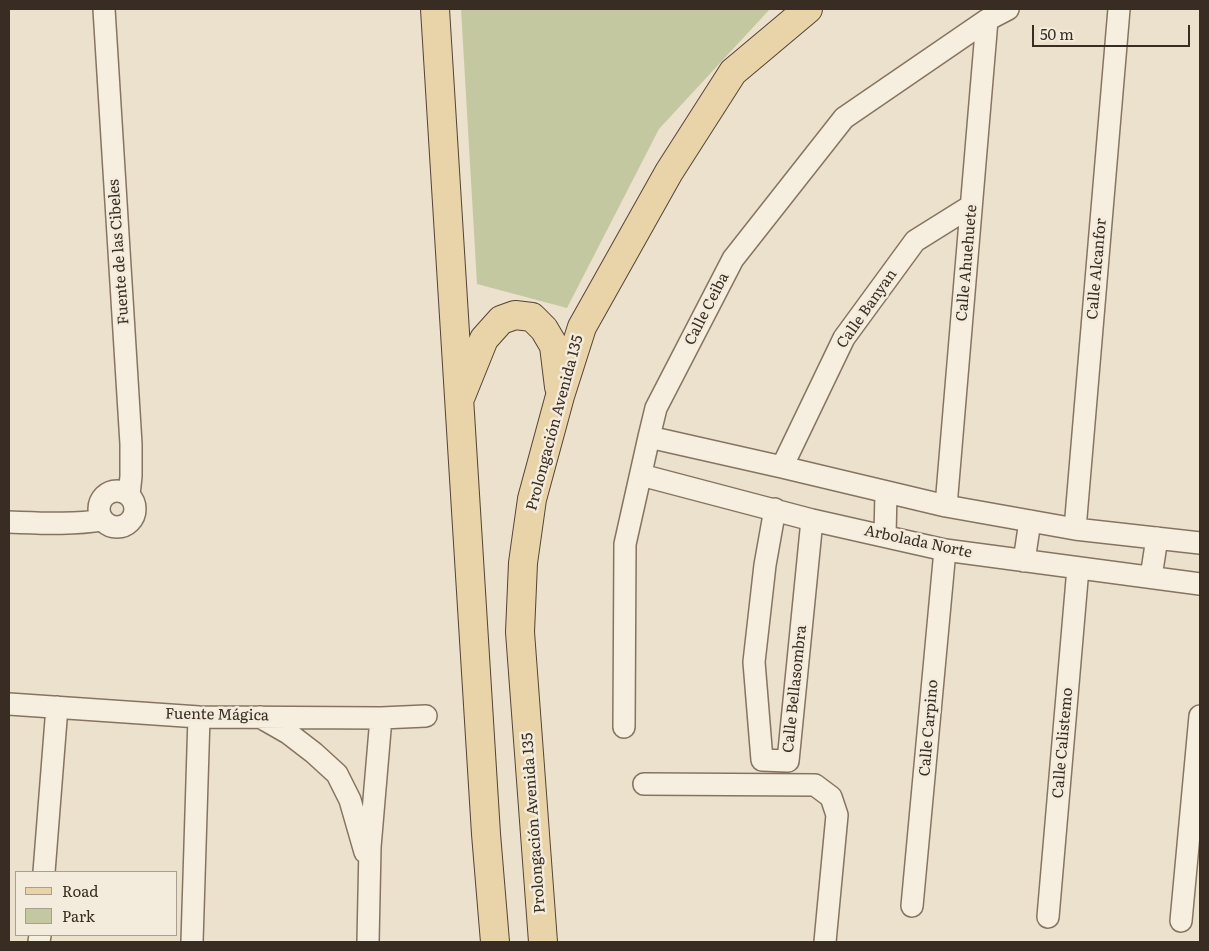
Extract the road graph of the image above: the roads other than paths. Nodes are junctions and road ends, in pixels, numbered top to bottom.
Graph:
1 (104, 9) edge
2 (435, 9) edge
3 (808, 9) edge
4 (1008, 9) edge
5 (1119, 9) edge
6 (987, 20) junction
7 (971, 206) junction
8 (560, 396) junction
9 (459, 402) junction
10 (650, 438) junction
11 (782, 467) junction
12 (641, 475) junction
13 (886, 492) junction
14 (946, 506) junction
15 (775, 509) junction
16 (812, 520) junction
17 (1030, 521) junction
18 (9, 522) edge
19 (1075, 529) junction
20 (885, 536) junction
21 (1157, 538) junction
22 (1200, 543) edge
23 (945, 550) junction
24 (1024, 561) junction
25 (1078, 568) junction
26 (1151, 578) junction
27 (1200, 584) edge
28 (9, 704) edge
29 (56, 707) junction
30 (426, 716) dead end
31 (1200, 716) edge
32 (199, 717) junction
33 (260, 717) junction
34 (381, 718) junction
35 (624, 727) dead end
36 (644, 784) dead end
37 (44, 871) edge
38 (370, 872) junction
39 (912, 906) dead end
40 (1048, 918) dead end
41 (1181, 921) dead end
42 (192, 942) edge
43 (368, 942) edge
44 (495, 942) edge
45 (544, 942) edge
46 (826, 942) edge

1 - 18 street, Fuente de las Cibeles
2 - 9 main road
3 - 8 main road, Prolongación Avenida 135
4 - 6 street, Calle Ceiba
5 - 19 street, Calle Alcanfor
6 - 7 street, Calle Ahuehuete
6 - 10 street, Calle Ceiba
7 - 11 street, Calle Banyan
7 - 14 street, Calle Ahuehuete
8 - 9 main road
8 - 45 main road, Prolongación Avenida 135
9 - 44 main road
10 - 11 street
10 - 12 street, Calle Ceiba
11 - 13 street
12 - 15 street, Arbolada Norte
12 - 35 street, Calle Ceiba
13 - 14 street
13 - 20 street
14 - 17 street
15 - 16 street, Arbolada Norte
15 - 16 street, Calle Bellasombra
16 - 20 street, Arbolada Norte
17 - 19 street
17 - 24 street
19 - 21 street
20 - 23 street, Arbolada Norte
21 - 22 street
21 - 26 street
23 - 24 street, Arbolada Norte
23 - 39 street, Calle Carpino
24 - 25 street, Arbolada Norte
25 - 26 street, Arbolada Norte
25 - 40 street, Calle Calistemo
26 - 27 street, Arbolada Norte
28 - 29 street, Fuente Mágica
29 - 32 street, Fuente Mágica
29 - 37 street
30 - 34 street, Fuente Mágica
31 - 41 street
32 - 33 street, Fuente Mágica
32 - 42 street
33 - 34 street, Fuente Mágica
33 - 38 street
34 - 38 street
36 - 46 street
38 - 43 street

